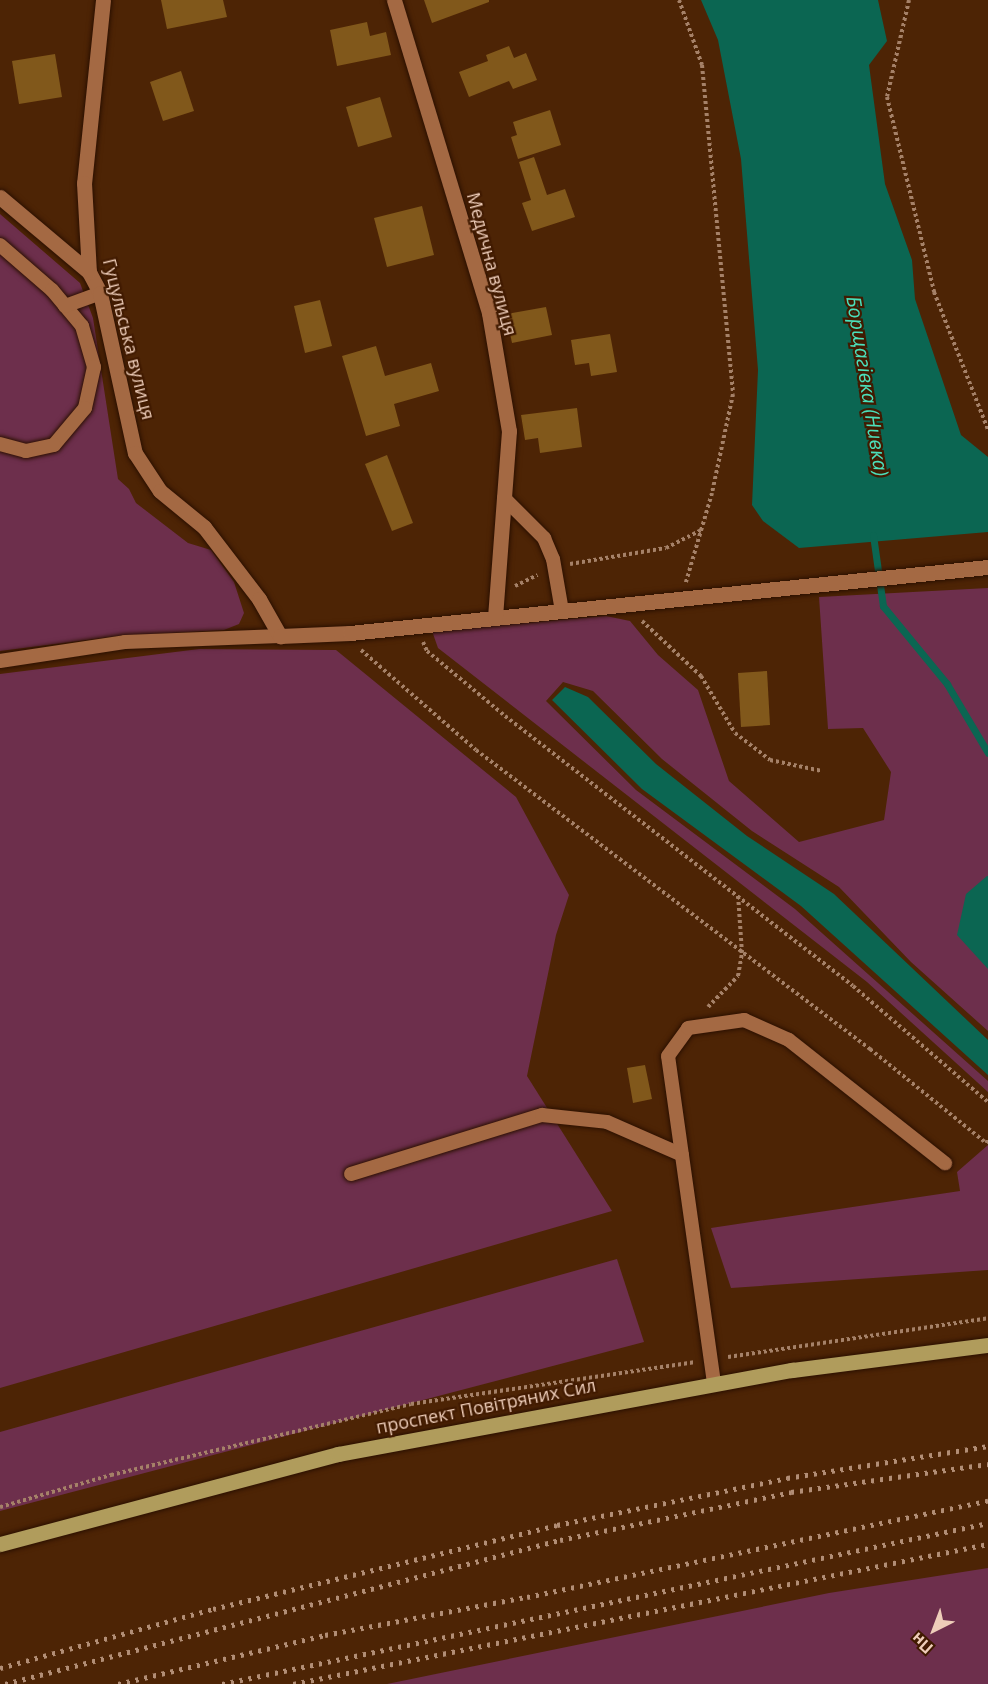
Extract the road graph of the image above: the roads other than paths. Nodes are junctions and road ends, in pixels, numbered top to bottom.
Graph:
1 (103, 0) edge
2 (394, 0) edge
3 (0, 196) edge
4 (0, 245) edge
5 (89, 272) junction
6 (100, 293) junction
7 (65, 306) junction
8 (0, 444) edge
9 (504, 498) junction
10 (988, 567) edge
11 (562, 610) junction
12 (495, 617) junction
13 (280, 636) junction
14 (0, 661) edge
15 (682, 1155) junction
16 (945, 1163) dead end
17 (351, 1174) dead end
18 (988, 1345) edge
19 (714, 1383) junction
20 (0, 1544) edge

1 - 5 street, Гуцульська вулиця
2 - 9 street, Медична вулиця
3 - 5 street
4 - 7 lane
5 - 6 street, Гуцульська вулиця
6 - 7 lane
6 - 13 street, Гуцульська вулиця
7 - 8 lane
9 - 11 lane
9 - 12 street, Медична вулиця
10 - 11 street
11 - 12 street
12 - 13 street
13 - 14 lane
15 - 16 lane
15 - 17 lane
15 - 19 lane
18 - 19 main road, проспект Повітряних Сил
19 - 20 main road, проспект Повітряних Сил

